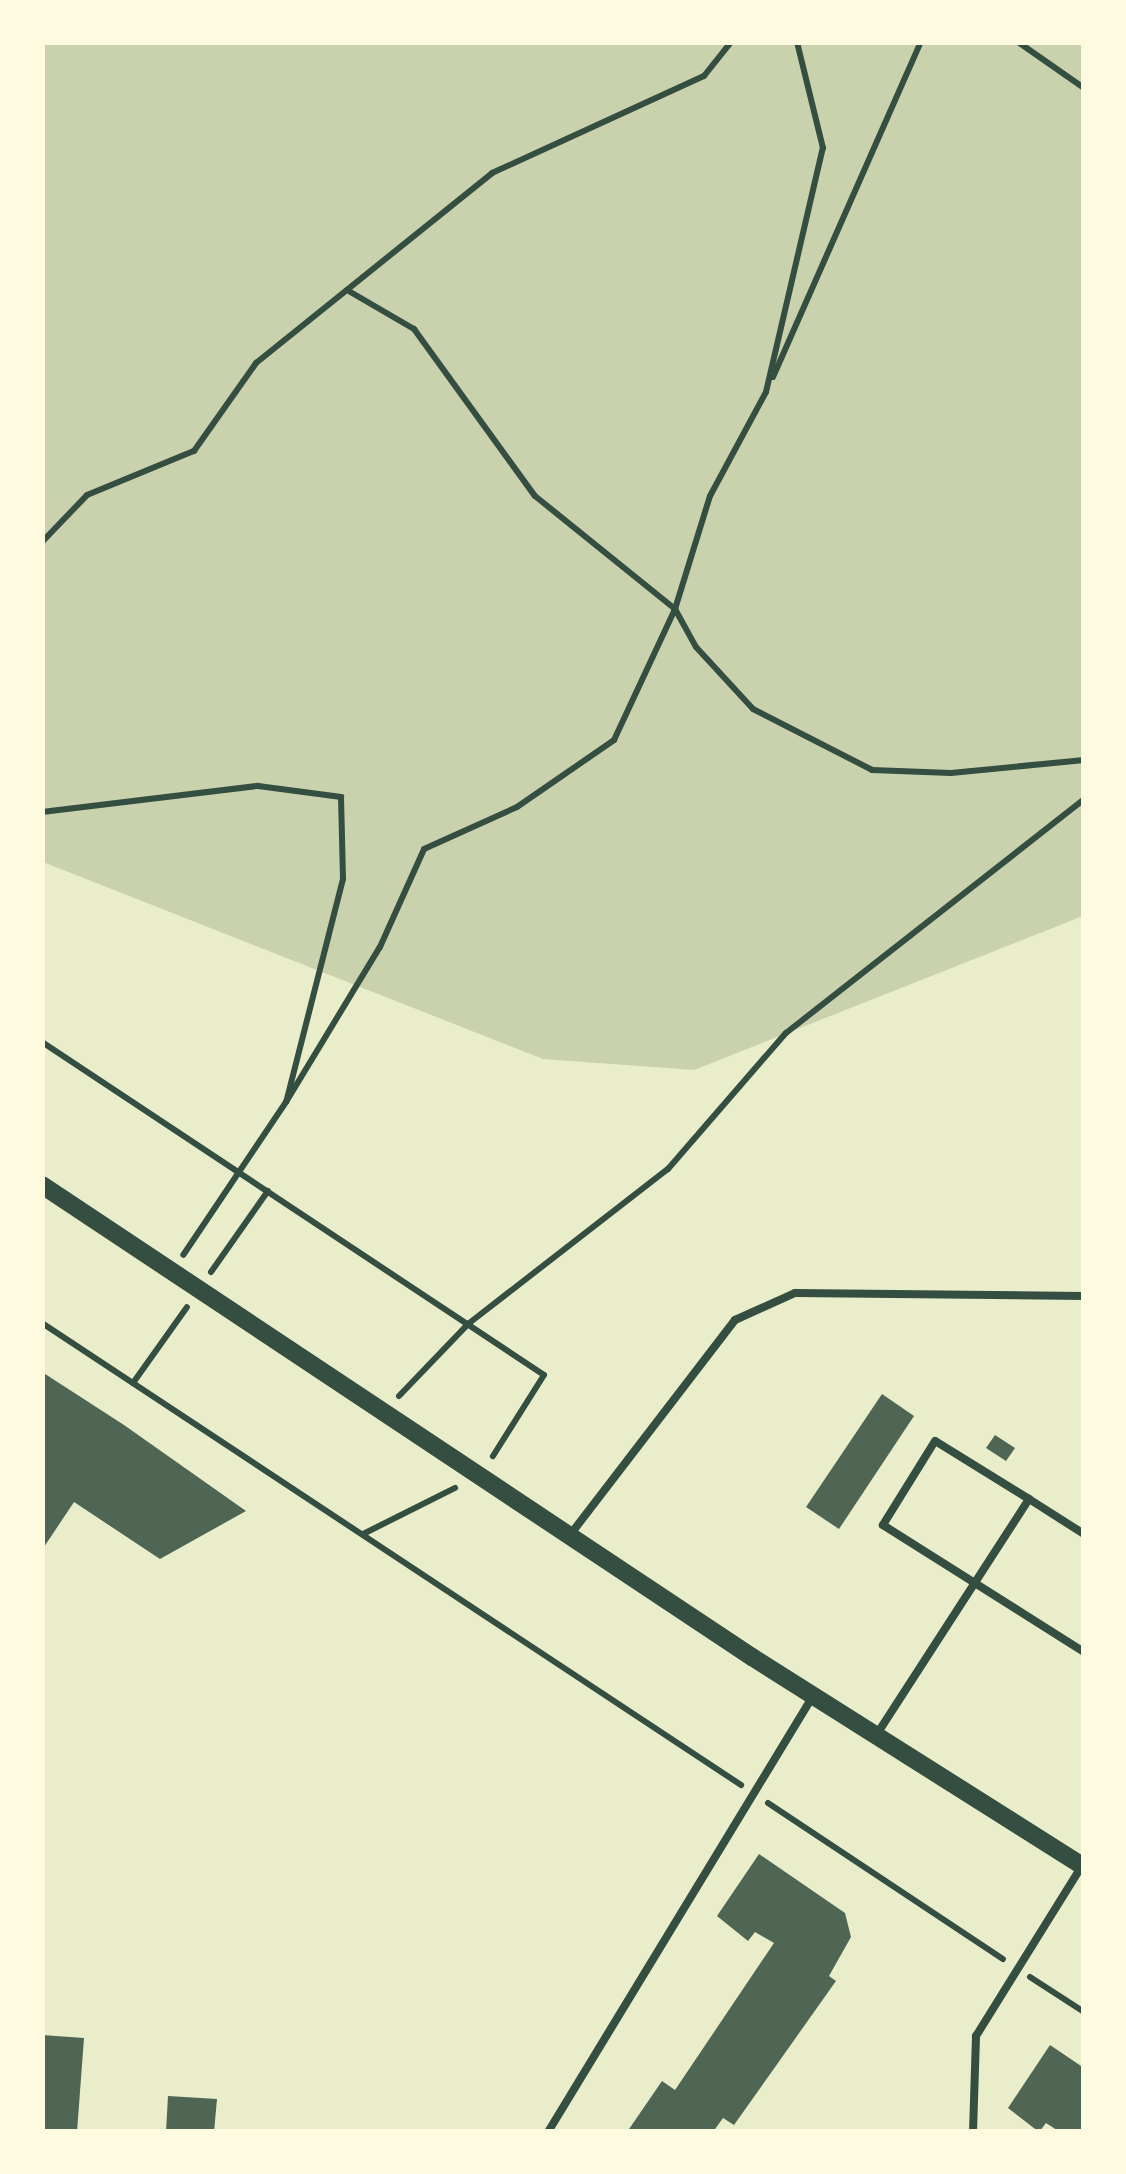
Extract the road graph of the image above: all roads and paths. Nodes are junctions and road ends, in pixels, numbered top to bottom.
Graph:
1 (731, 42) edge
2 (797, 42) edge
3 (921, 42) edge
4 (1018, 42) edge
5 (1084, 88) edge
6 (347, 290) junction
7 (766, 392) junction
8 (42, 542) edge
9 (675, 609) junction
10 (1084, 760) edge
11 (1084, 799) edge
12 (42, 812) edge
13 (42, 1042) edge
14 (286, 1102) junction
15 (240, 1173) junction
16 (42, 1185) edge
17 (172, 1270) junction
18 (1084, 1296) edge
19 (42, 1323) edge
20 (468, 1324) junction
21 (385, 1412) junction
22 (481, 1476) junction
23 (1029, 1499) junction
24 (362, 1534) junction
25 (570, 1534) junction
26 (1084, 1534) edge
27 (979, 1584) junction
28 (1084, 1652) edge
29 (814, 1694) junction
30 (877, 1734) junction
31 (754, 1794) junction
32 (1083, 1867) edge
33 (1018, 1968) junction
34 (1084, 2012) edge
35 (548, 2132) edge
36 (973, 2132) edge

1 - 6 path
2 - 7 path
3 - 7 path
4 - 5 path
6 - 8 path
6 - 9 path
7 - 9 path
9 - 10 path
9 - 14 path
11 - 20 path
12 - 14 path
13 - 15 path
14 - 15 path
15 - 17 path
15 - 20 path
16 - 17 street
17 - 21 street
18 - 25 lane
19 - 24 path
20 - 21 path
20 - 22 path
21 - 22 street
22 - 24 path
22 - 25 street
23 - 26 lane
23 - 27 lane
23 - 27 lane
24 - 31 path
25 - 29 street
27 - 28 lane
27 - 30 lane
29 - 30 street
29 - 31 lane
30 - 32 street
31 - 33 path
31 - 35 lane
32 - 33 lane
33 - 34 path
33 - 36 lane

